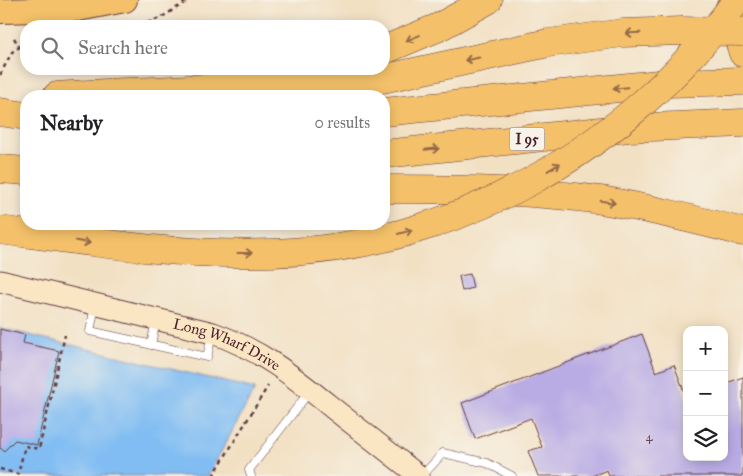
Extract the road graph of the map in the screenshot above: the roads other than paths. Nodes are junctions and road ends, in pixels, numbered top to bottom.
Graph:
1 (125, 0) edge
2 (488, 0) edge
3 (727, 0) edge
4 (737, 0) edge
5 (0, 11) edge
6 (743, 32) edge
7 (390, 47) edge
8 (743, 53) edge
9 (297, 75) edge
10 (743, 81) edge
11 (183, 90) edge
12 (332, 90) edge
13 (390, 111) edge
14 (743, 123) edge
15 (390, 153) edge
16 (390, 189) edge
17 (0, 230) edge
18 (743, 232) edge
19 (0, 281) edge
20 (95, 306) junction
21 (156, 320) junction
22 (212, 334) junction
23 (151, 345) junction
24 (310, 390) junction
25 (250, 476) edge
26 (421, 476) edge
27 (512, 476) edge

1 - 5 main road
2 -> 7 highway
3 - 8 highway
17 -> 4 highway, bridge
6 -> 12 highway, bridge
9 - 11 highway
10 -> 13 highway
15 -> 14 highway, I 95
16 -> 18 highway
19 - 20 main road, Long Wharf Drive
20 - 21 main road, Long Wharf Drive
20 - 23 lane
21 - 22 main road, Long Wharf Drive
21 - 23 lane
22 - 23 lane
22 - 24 main road, Long Wharf Drive
24 - 25 lane
24 - 26 main road, Long Wharf Drive
26 - 27 lane

